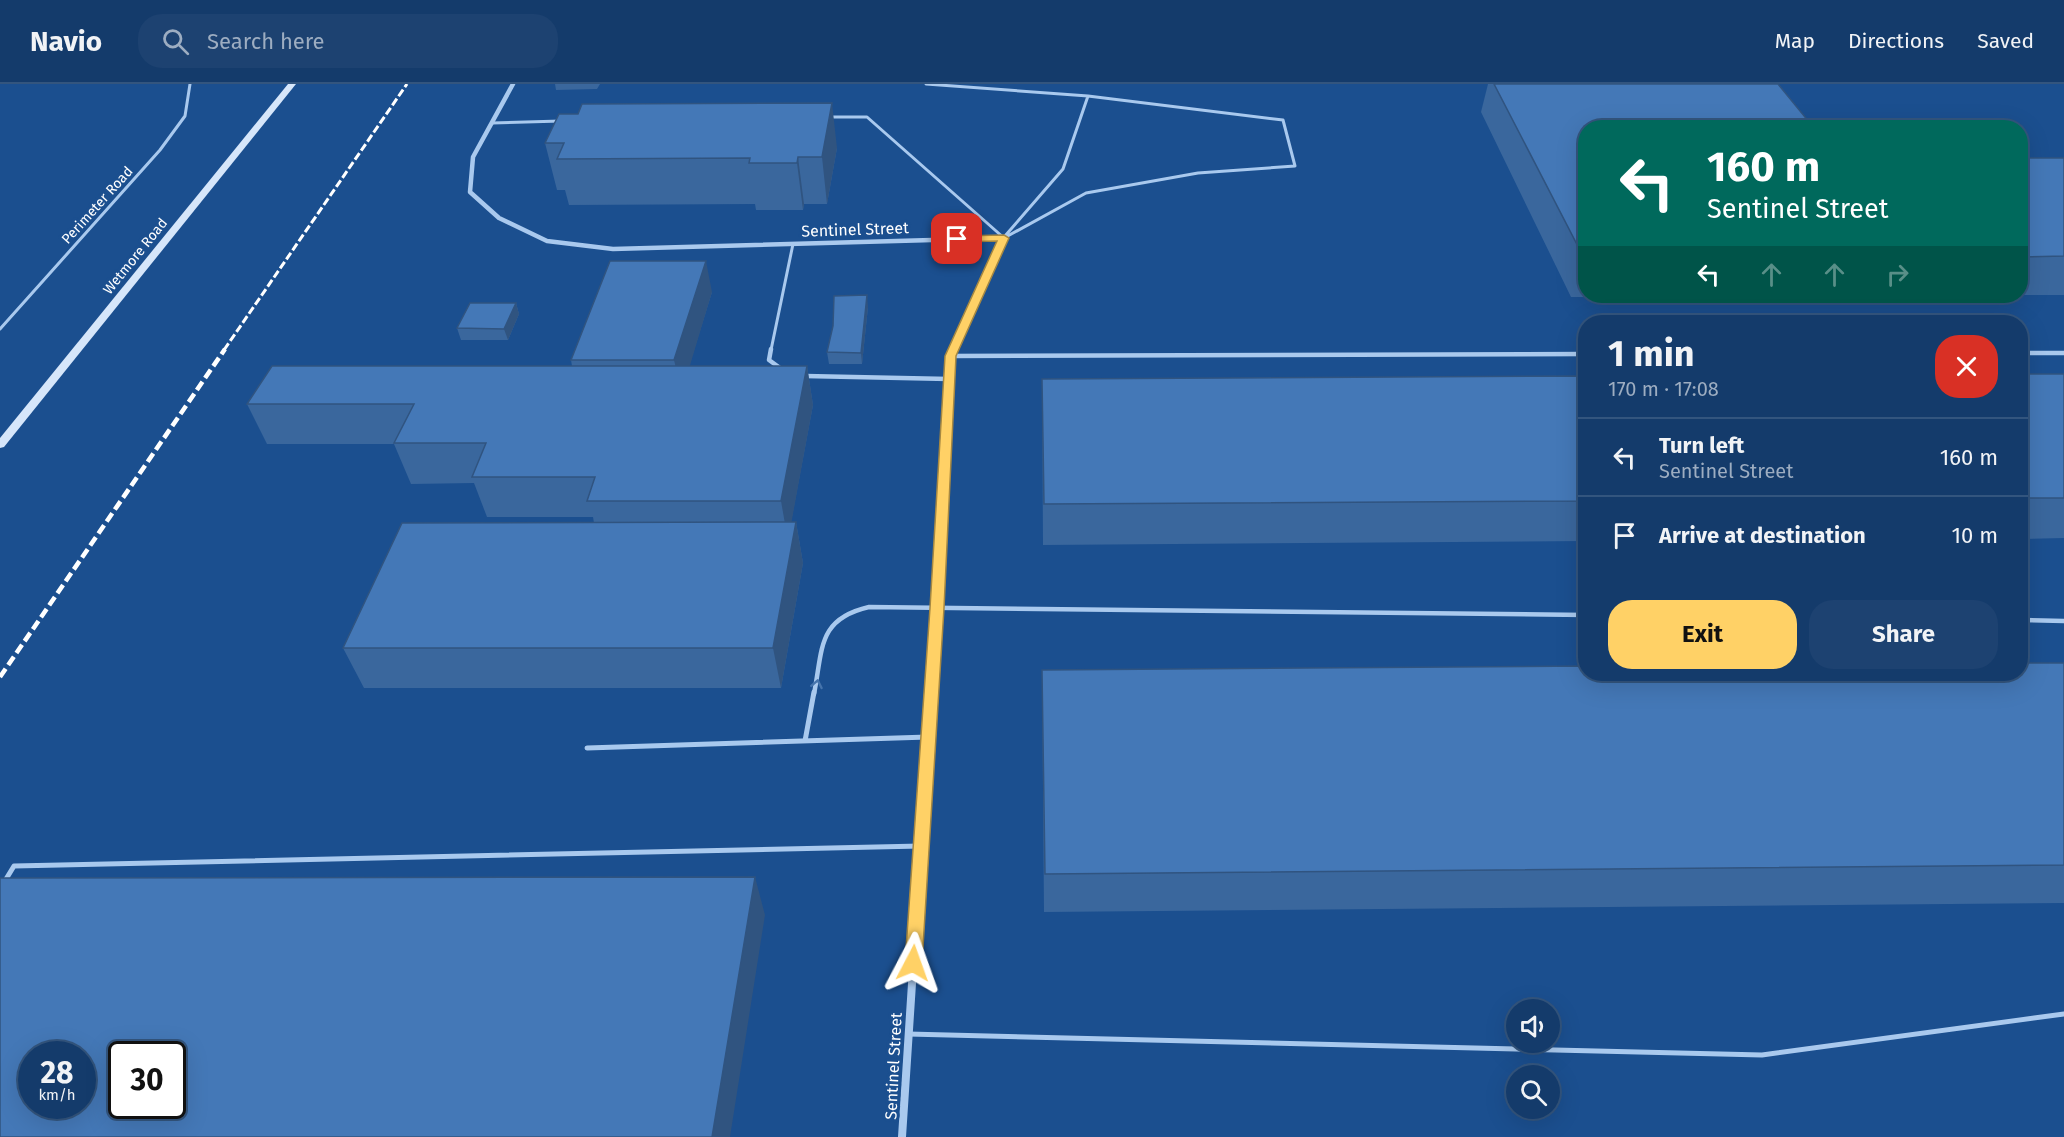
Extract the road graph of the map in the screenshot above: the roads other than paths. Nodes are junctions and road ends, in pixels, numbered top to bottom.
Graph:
1 (190, 84) edge
2 (292, 84) edge
3 (513, 84) edge
4 (926, 84) edge
5 (1088, 96) junction
6 (820, 118) edge
7 (562, 122) edge
8 (492, 123) junction
9 (1004, 238) junction
10 (794, 244) junction
11 (0, 329) edge
12 (2028, 353) edge
13 (2064, 353) edge
14 (1578, 354) edge
15 (950, 356) junction
16 (782, 370) edge
17 (800, 375) edge
18 (949, 379) junction
19 (0, 445) edge
20 (937, 608) junction
21 (1578, 615) edge
22 (2028, 620) edge
23 (2064, 621) edge
24 (928, 737) junction
25 (805, 741) junction
26 (587, 748) dead end
27 (921, 846) junction
28 (0, 889) edge
29 (2064, 1014) edge
30 (908, 1034) junction
31 (902, 1137) edge

1 - 11 lane, Perimeter Road
2 - 19 main road, Wetmore Road
3 - 8 street, Sentinel Street
4 - 5 lane
5 - 9 lane
5 - 9 lane
6 - 9 lane
7 - 8 lane
8 - 10 street, Sentinel Street
9 - 10 street, Sentinel Street
9 - 15 street, Sentinel Street
10 - 16 lane
12 - 13 lane
14 - 15 lane
15 - 18 street, Sentinel Street
17 - 18 lane
18 - 20 street, Sentinel Street
20 - 21 lane
20 - 24 street, Sentinel Street
25 -> 20 lane
22 - 23 lane
24 - 25 lane
24 - 27 street, Sentinel Street
25 - 26 lane
27 - 28 lane
27 - 30 street, Sentinel Street
29 - 30 lane
30 - 31 street, Sentinel Street

